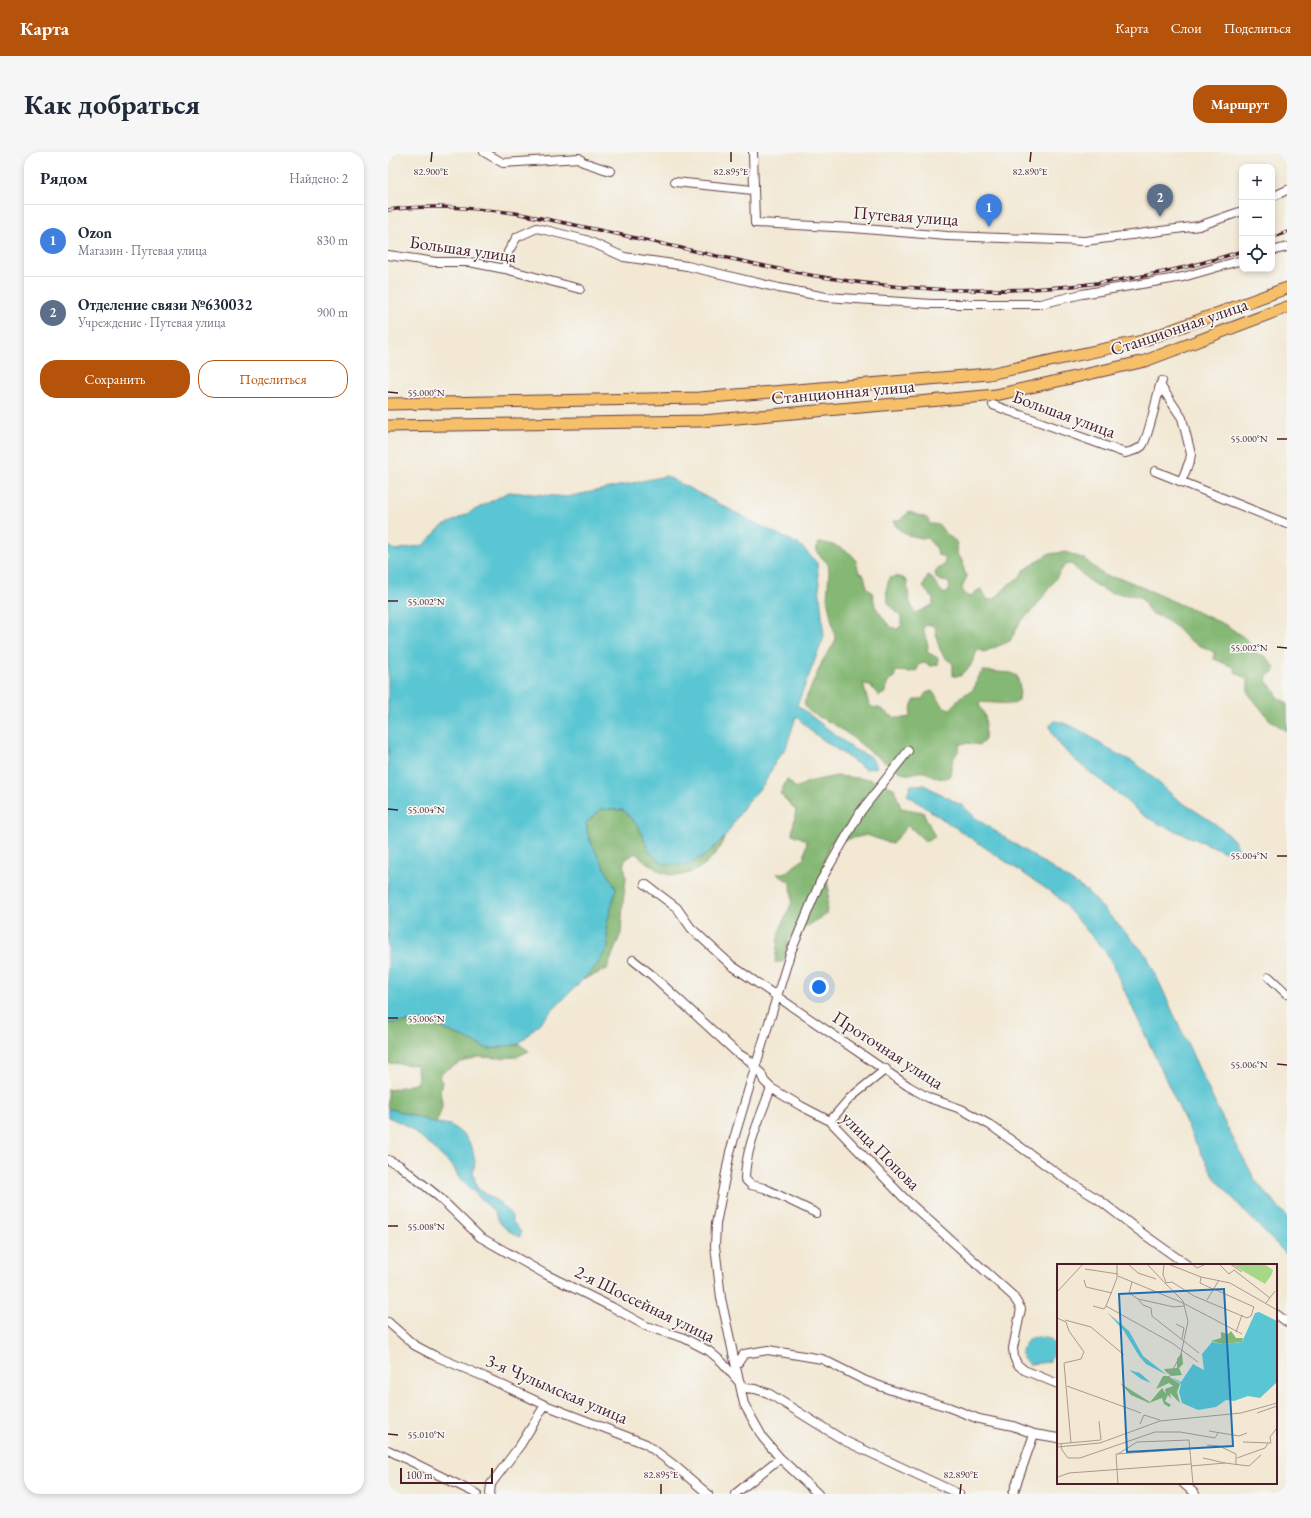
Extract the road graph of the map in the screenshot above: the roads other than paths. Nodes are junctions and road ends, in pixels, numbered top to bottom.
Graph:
1 (484, 152) edge
2 (753, 152) edge
3 (610, 171) dead end
4 (675, 182) dead end
5 (753, 190) junction
6 (1287, 190) edge
7 (1275, 196) edge
8 (1239, 212) edge
9 (1287, 247) edge
10 (1275, 251) edge
11 (388, 255) edge
12 (1239, 261) edge
13 (504, 269) junction
14 (580, 288) dead end
15 (1287, 288) edge
16 (1287, 307) edge
17 (388, 404) edge
18 (993, 404) dead end
19 (388, 426) edge
20 (1155, 472) dead end
21 (1181, 482) junction
22 (1287, 524) edge
23 (908, 751) dead end
24 (645, 884) dead end
25 (633, 960) dead end
26 (1269, 977) dead end
27 (1287, 994) edge
28 (777, 996) junction
29 (755, 1068) junction
30 (886, 1069) junction
31 (771, 1088) junction
32 (830, 1121) junction
33 (388, 1160) edge
34 (816, 1214) dead end
35 (1186, 1264) edge
36 (1277, 1315) edge
37 (388, 1322) edge
38 (1287, 1322) edge
39 (736, 1366) junction
40 (739, 1382) junction
41 (1057, 1384) edge
42 (545, 1405) junction
43 (1034, 1434) junction
44 (1057, 1438) edge
45 (388, 1450) edge
46 (780, 1458) junction
47 (1184, 1484) edge
48 (477, 1494) edge
49 (490, 1494) edge
50 (708, 1494) edge
51 (735, 1494) edge
52 (818, 1494) edge
53 (959, 1494) edge
54 (1013, 1494) edge
55 (1195, 1494) edge

1 - 3 street
2 - 5 street
4 - 5 street
5 - 8 street, Путевая улица
6 - 7 street
9 - 10 street
11 - 13 street, Большая улица
12 - 13 street
13 - 14 street, Большая улица
15 - 17 main road, Станционная улица
16 - 19 main road, Станционная улица
18 - 21 street, Большая улица
20 - 21 street
21 - 22 street
23 - 28 street
24 - 28 street, Проточная улица
25 - 29 street, улица Попова
26 - 27 street
28 - 29 street
28 - 30 street, Проточная улица
29 - 31 street, улица Попова
29 - 39 street
30 - 32 street
30 - 35 street, Проточная улица
31 - 32 street, улица Попова
31 - 34 street
32 - 41 street, улица Попова
33 - 40 street, 2-я Шоссейная улица
36 - 38 street
37 - 42 street, 3-я Чулымская улица
39 - 40 street
39 - 43 street
40 - 46 street
40 - 53 street, 2-я Шоссейная улица
42 - 49 street
42 - 50 street, 3-я Чулымская улица
43 - 44 street
43 - 54 street
45 - 48 street
46 - 51 street
46 - 52 street
47 - 55 street

